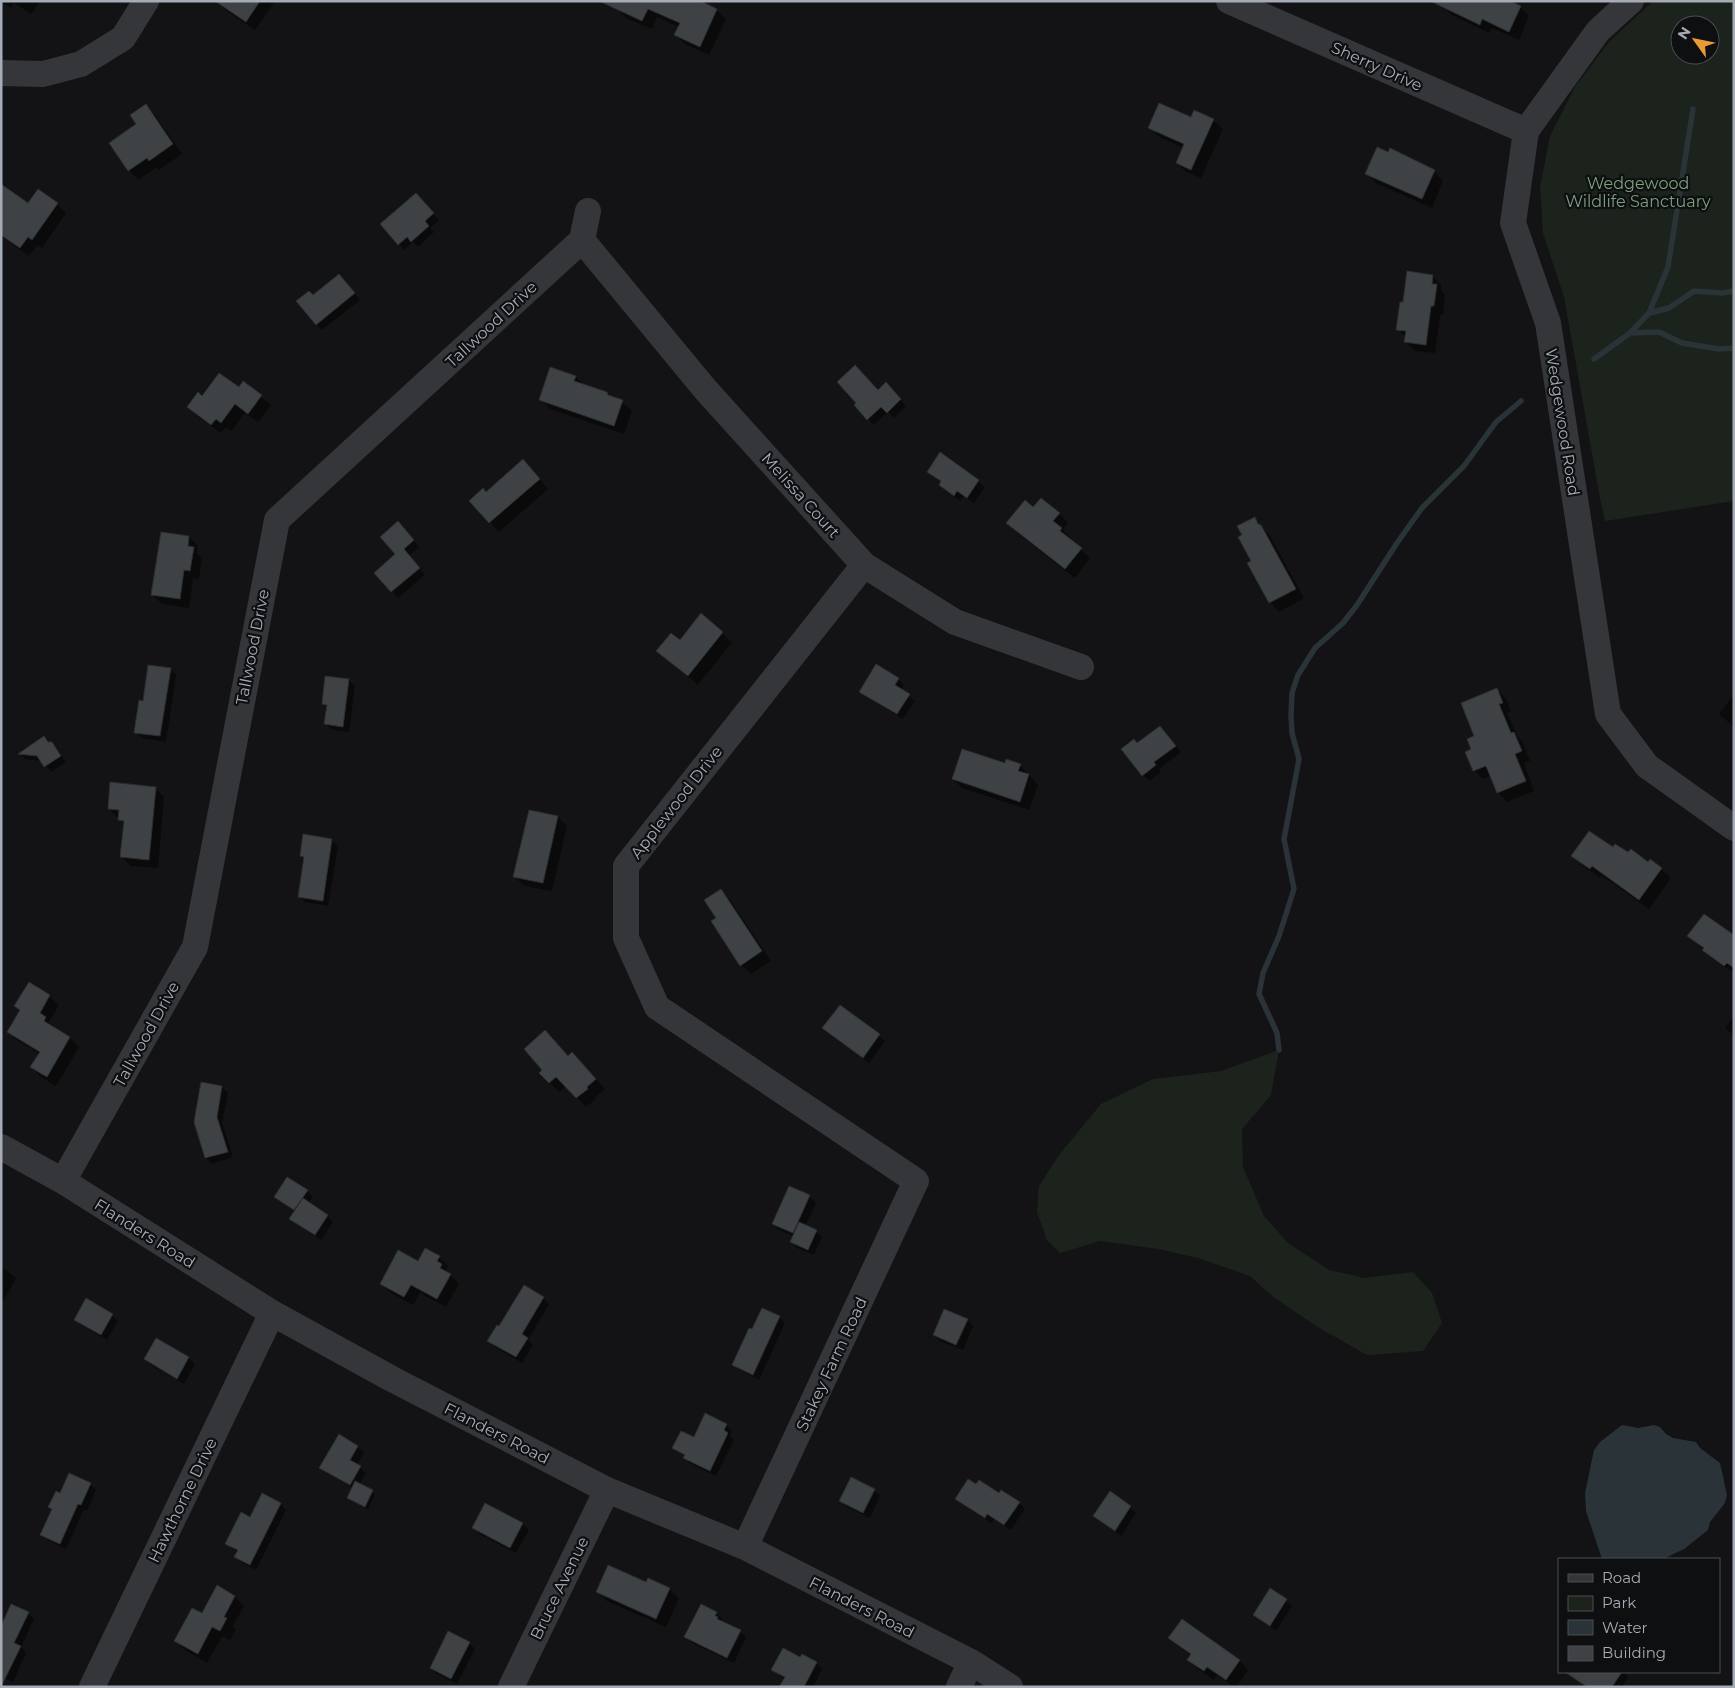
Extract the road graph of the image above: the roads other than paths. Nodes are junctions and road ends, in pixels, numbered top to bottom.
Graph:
1 (146, 1) edge
2 (1229, 1) edge
3 (1630, 1) edge
4 (1, 73) edge
5 (1526, 132) junction
6 (588, 211) dead end
7 (582, 240) junction
8 (864, 565) junction
9 (1081, 668) dead end
10 (1734, 828) edge
11 (1, 1146) edge
12 (63, 1181) junction
13 (916, 1181) joint
14 (272, 1313) junction
15 (607, 1490) junction
16 (745, 1548) junction
17 (971, 1662) junction
18 (92, 1687) edge
19 (511, 1687) edge
20 (959, 1687) edge
21 (1010, 1687) edge

1 - 4 street
2 - 5 street, Sherry Drive
3 - 5 street, Wedgewood Road
5 - 10 street, Wedgewood Road
6 - 7 street
7 - 8 street, Melissa Court
7 - 12 street, Tallwood Drive
8 - 9 street, Melissa Court
8 - 13 street, Applewood Drive
11 - 12 street, Flanders Road
12 - 14 street, Flanders Road
13 - 16 street, Stakey Farm Road
14 - 15 street, Flanders Road
14 - 18 street, Hawthorne Drive
15 - 16 street, Flanders Road
15 - 19 street, Bruce Avenue
16 - 17 street, Flanders Road
17 - 20 street
17 - 21 street, Flanders Road

